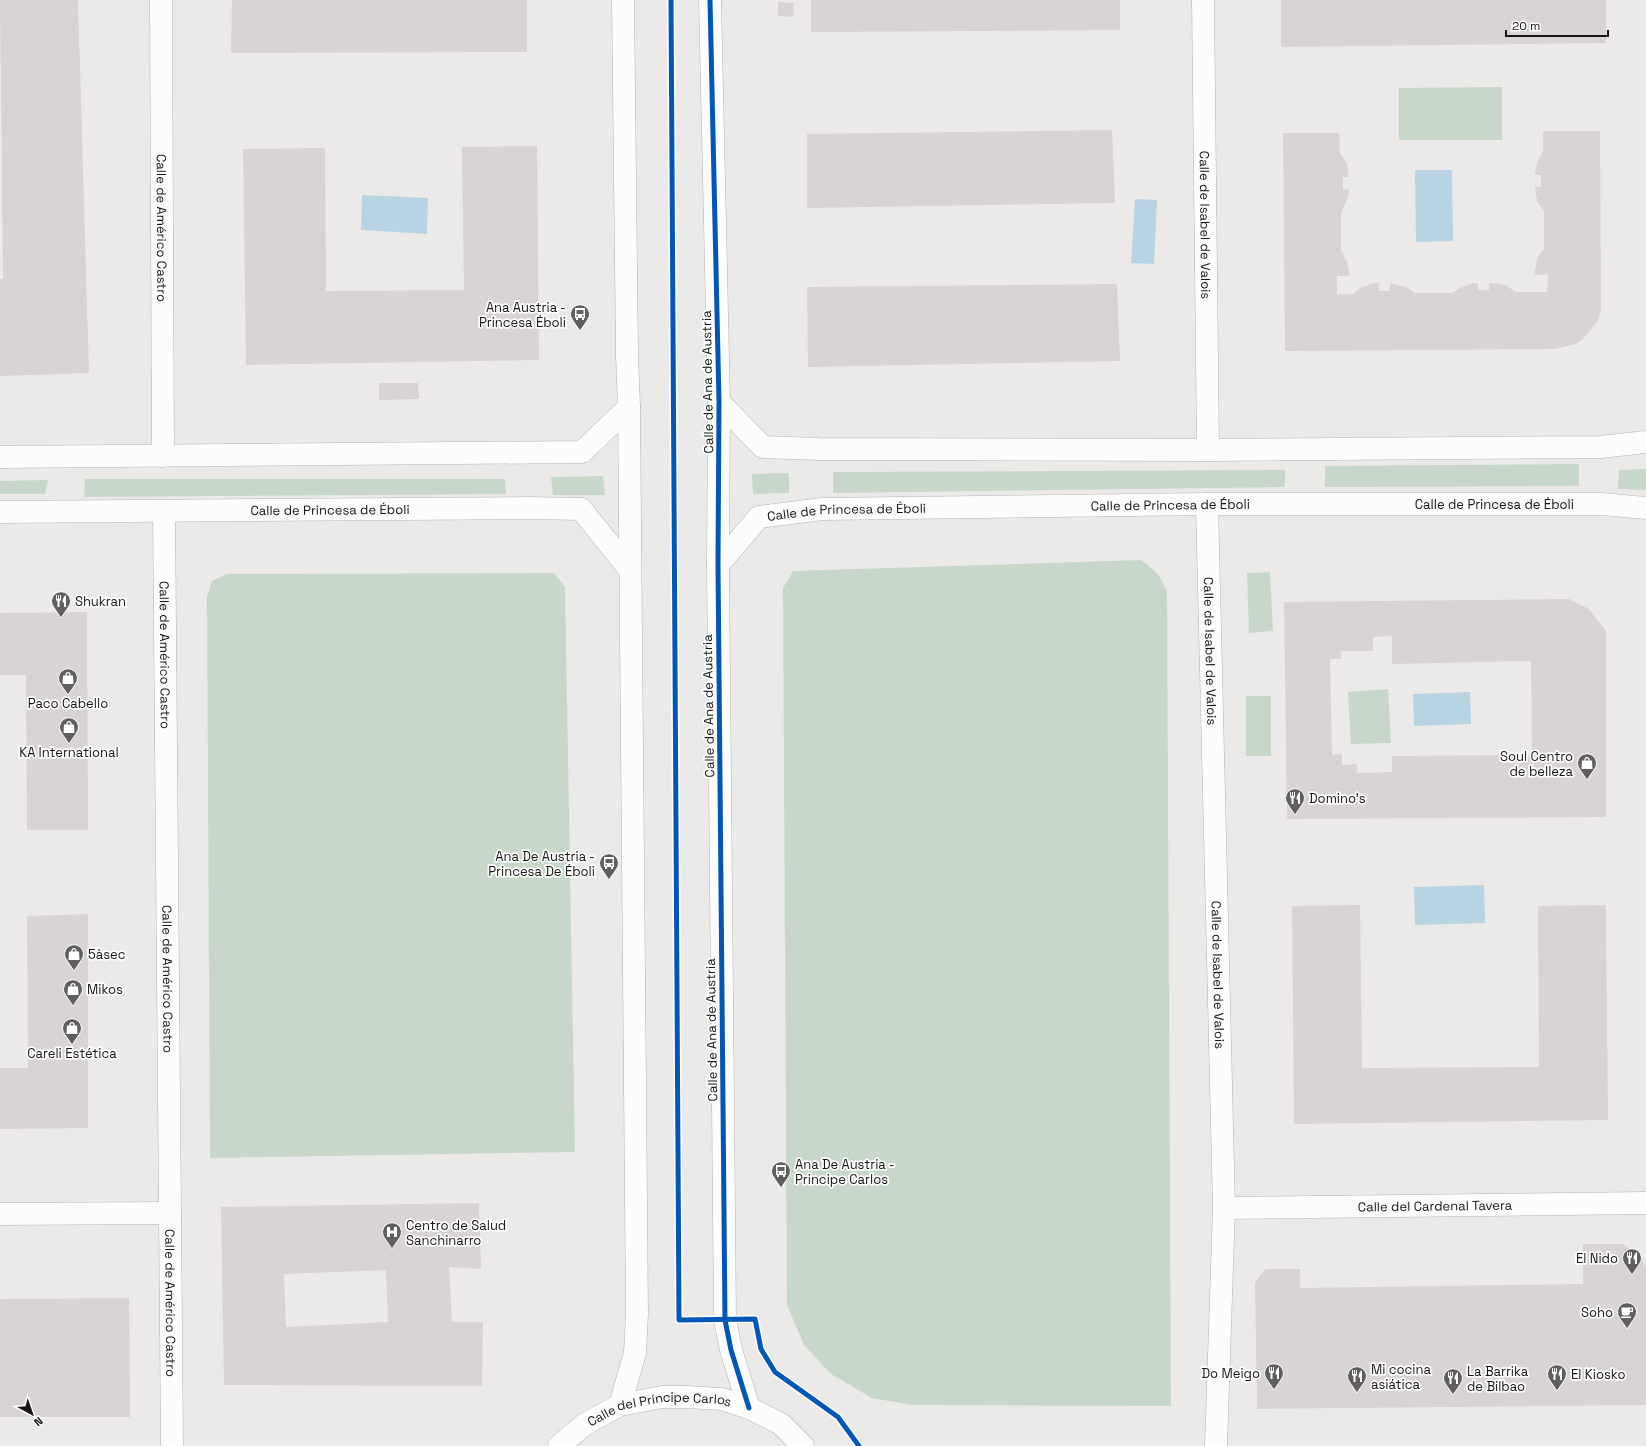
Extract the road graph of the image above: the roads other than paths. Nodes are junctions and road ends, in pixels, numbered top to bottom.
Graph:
1 (160, 0) edge
2 (623, 0) edge
3 (710, 0) edge
4 (1203, 0) edge
5 (719, 402) junction
6 (629, 407) junction
7 (1646, 442) edge
8 (1208, 450) junction
9 (163, 456) junction
10 (0, 457) edge
11 (1207, 504) junction
12 (1646, 508) edge
13 (164, 511) junction
14 (0, 512) edge
15 (718, 565) junction
16 (630, 570) junction
17 (1646, 1203) edge
18 (1224, 1208) junction
19 (170, 1213) junction
20 (0, 1214) edge
21 (620, 1405) junction
22 (749, 1408) junction
23 (172, 1446) edge
24 (559, 1446) edge
25 (803, 1446) edge
26 (1216, 1446) edge

1 - 9 street, Calle de Américo Castro
2 - 6 street
3 - 5 street, Calle de Ana de Austria
4 - 8 street, Calle de Isabel de Valois
5 - 8 street
5 - 15 street, Calle de Ana de Austria
6 - 9 street
6 - 16 street
7 - 8 street
9 - 10 street
11 - 12 street, Calle de Princesa de Éboli
11 - 15 street, Calle de Princesa de Éboli
11 - 18 street, Calle de Isabel de Valois
13 - 14 street, Calle de Princesa de Éboli
13 - 16 street, Calle de Princesa de Éboli
13 - 19 street, Calle de Américo Castro
15 - 22 street, Calle de Ana de Austria
16 - 21 street
17 - 18 street, Calle del Cardenal Tavera
18 - 26 street, Calle de Isabel de Valois
19 - 20 street
19 - 23 street, Calle de Américo Castro
21 - 22 street, Calle del Príncipe Carlos
21 - 24 street, Calle del Príncipe Carlos
22 - 25 street, Calle del Príncipe Carlos

